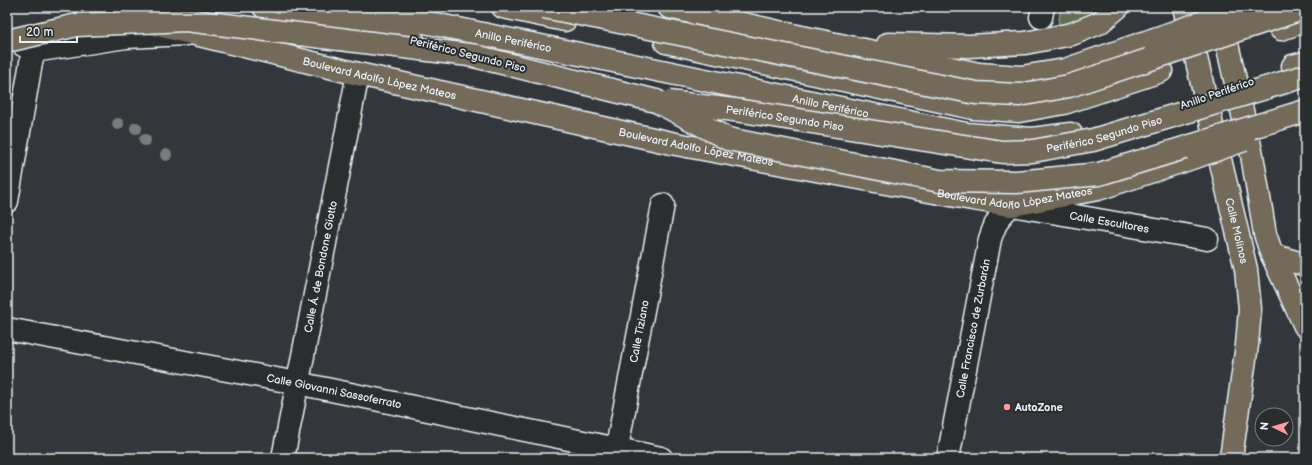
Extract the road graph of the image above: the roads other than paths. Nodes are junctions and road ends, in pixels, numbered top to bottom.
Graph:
1 (85, 7) edge
2 (264, 7) edge
3 (352, 7) edge
4 (503, 7) edge
5 (544, 7) edge
6 (669, 7) edge
7 (1118, 7) edge
8 (1184, 7) edge
9 (1219, 7) edge
10 (1246, 7) edge
11 (1305, 8) edge
12 (1305, 21) edge
13 (193, 34) junction
14 (792, 35) junction
15 (21, 45) edge
16 (477, 56) junction
17 (1301, 68) edge
18 (358, 74) junction
19 (656, 101) junction
20 (1301, 118) edge
21 (7, 201) edge
22 (663, 205) dead end
23 (1012, 205) junction
24 (1207, 239) dead end
25 (1272, 255) junction
26 (1305, 262) edge
27 (1305, 326) edge
28 (7, 329) edge
29 (297, 382) junction
30 (616, 454) edge
31 (283, 458) edge
32 (661, 458) edge
33 (948, 458) edge
34 (1231, 458) edge

1 - 13 main road, Boulevard Adolfo López Mateos
2 - 16 main road, Periférico Segundo Piso, bridge
3 - 17 main road, Anillo Periférico
4 - 12 main road
5 - 11 main road, bridge
6 - 14 main road
7 - 14 main road
8 - 34 main road, Calle Molinos
9 - 25 main road
10 - 14 main road, bridge
13 - 15 street
13 - 18 main road, Boulevard Adolfo López Mateos
15 - 16 main road, bridge
15 - 21 street
16 - 19 main road, Periférico Segundo Piso
17 - 19 main road, Periférico Segundo Piso, bridge
18 - 23 main road, Boulevard Adolfo López Mateos
18 - 29 street, Calle Á. de Bondone Giotto
19 - 20 main road, bridge
20 - 23 main road, Boulevard Adolfo López Mateos, bridge
22 - 30 street, Calle Tiziano
23 - 24 street, Calle Escultores
23 - 33 street, Calle Francisco de Zurbarán
25 - 26 main road
25 - 27 main road
28 - 29 street, Calle Giovanni Sassoferrato
29 - 30 street, Calle Giovanni Sassoferrato
29 - 31 street, Calle Á. de Bondone Giotto
30 - 32 street, Calle Giovanni Sassoferrato

